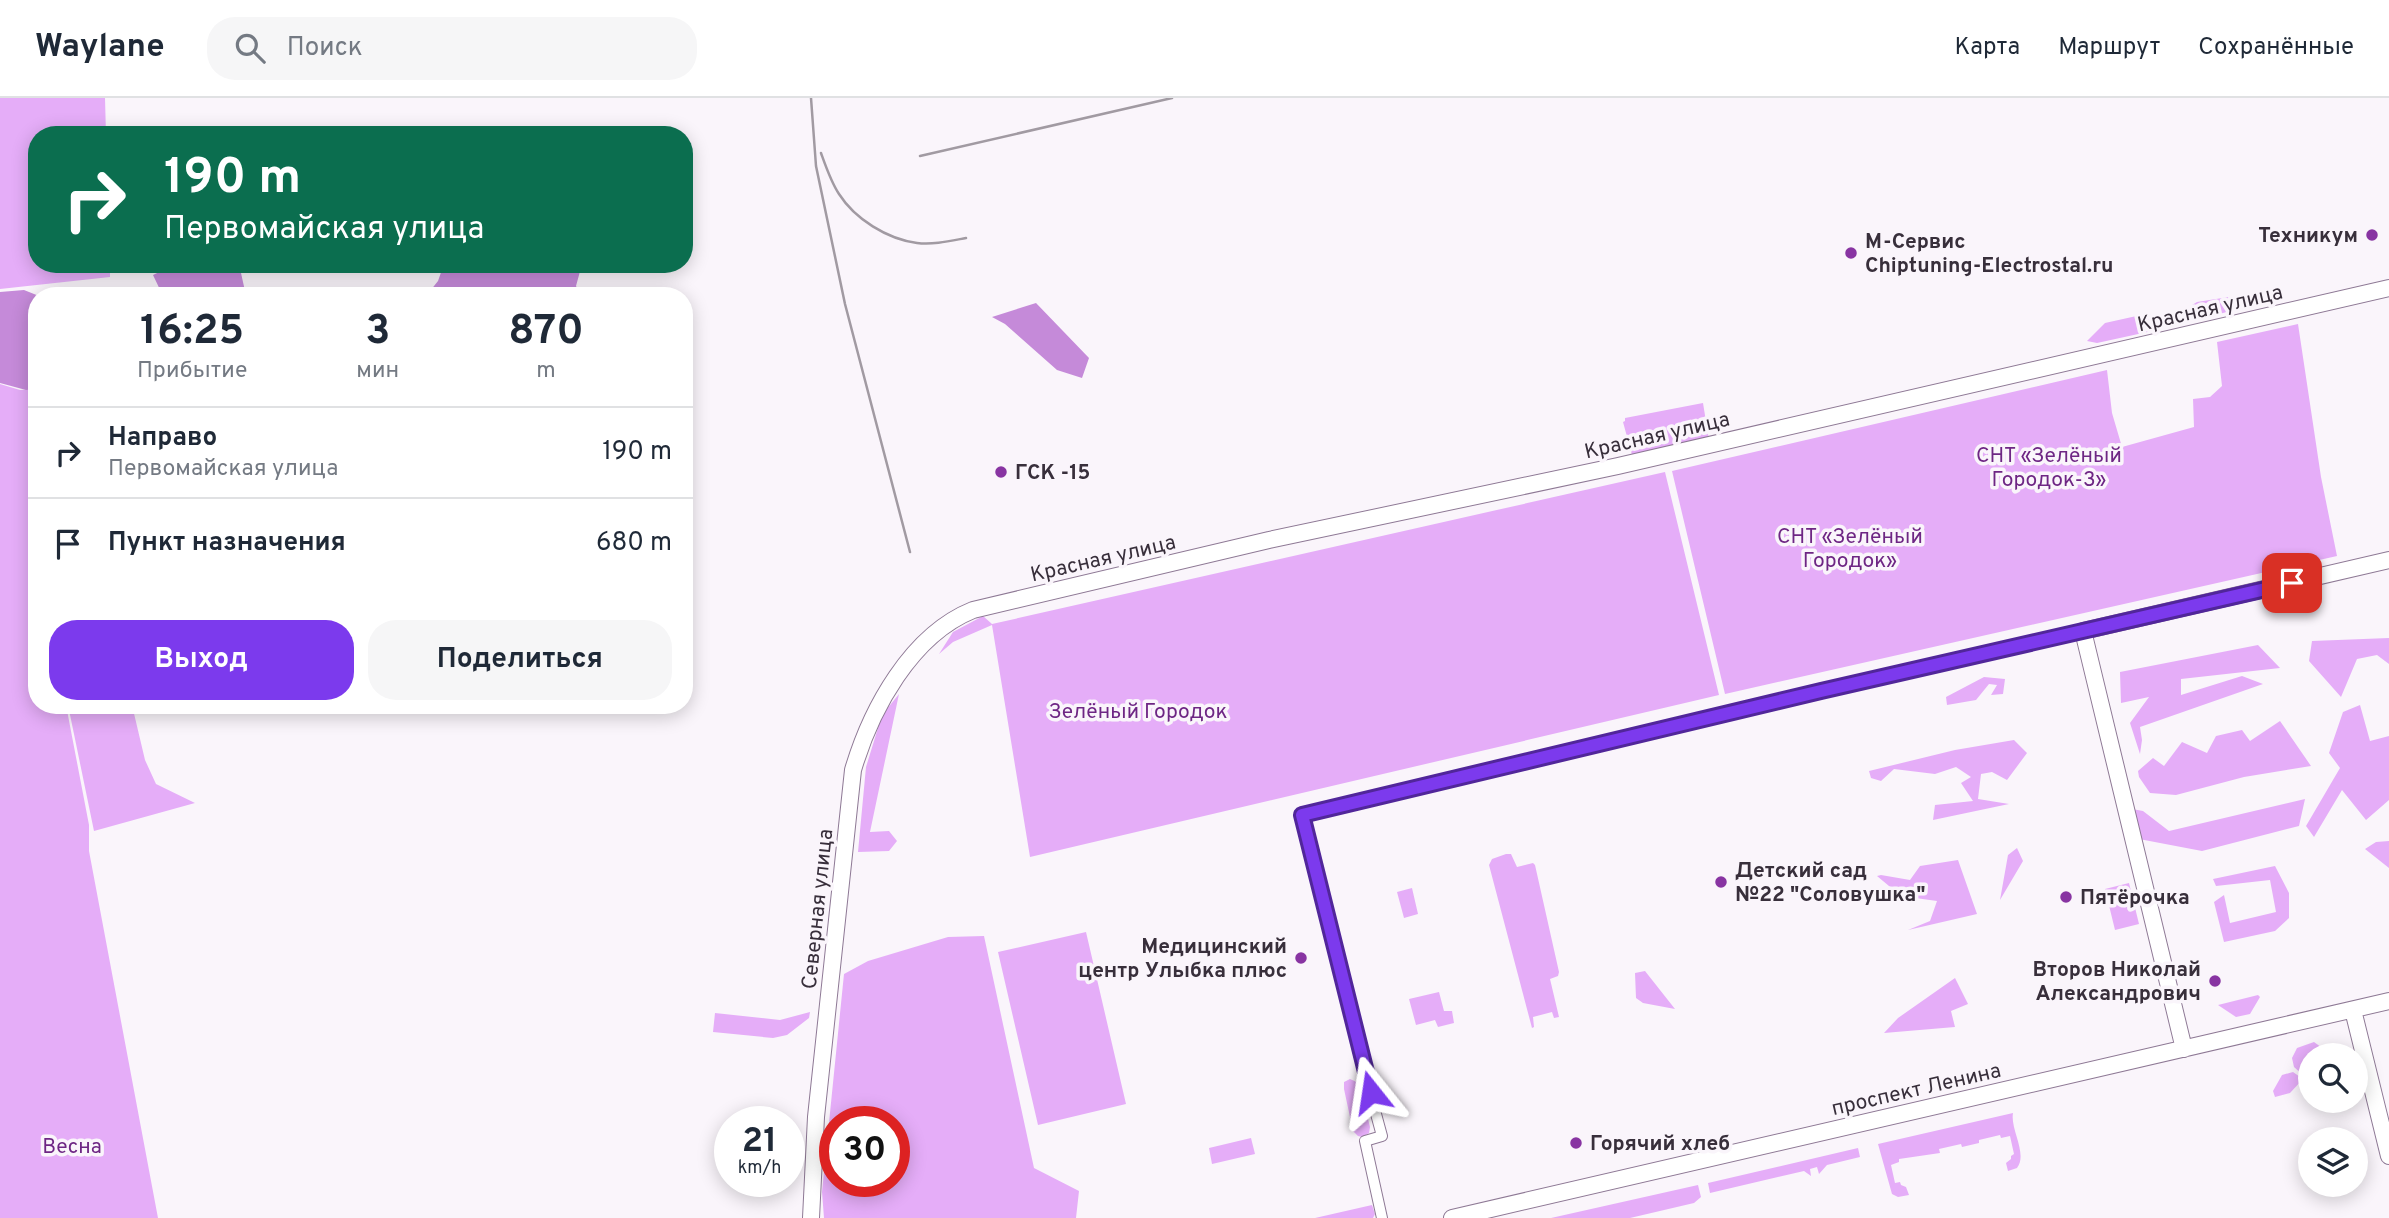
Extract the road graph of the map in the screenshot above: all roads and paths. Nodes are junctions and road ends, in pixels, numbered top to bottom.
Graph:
1 (2389, 288) edge
2 (2389, 560) edge
3 (937, 629) joint
4 (2084, 631) junction
5 (2389, 1001) edge
6 (2353, 1010) junction
7 (2185, 1049) junction
8 (2389, 1156) edge
9 (811, 1218) edge
10 (1382, 1218) edge
11 (1452, 1218) edge

1 - 3 main road, Красная улица
2 - 4 main road
3 - 9 main road, Северная улица
4 - 7 main road
4 - 10 street
5 - 6 main road, проспект Ленина
6 - 7 main road, проспект Ленина
6 - 8 main road
7 - 11 main road, проспект Ленина

